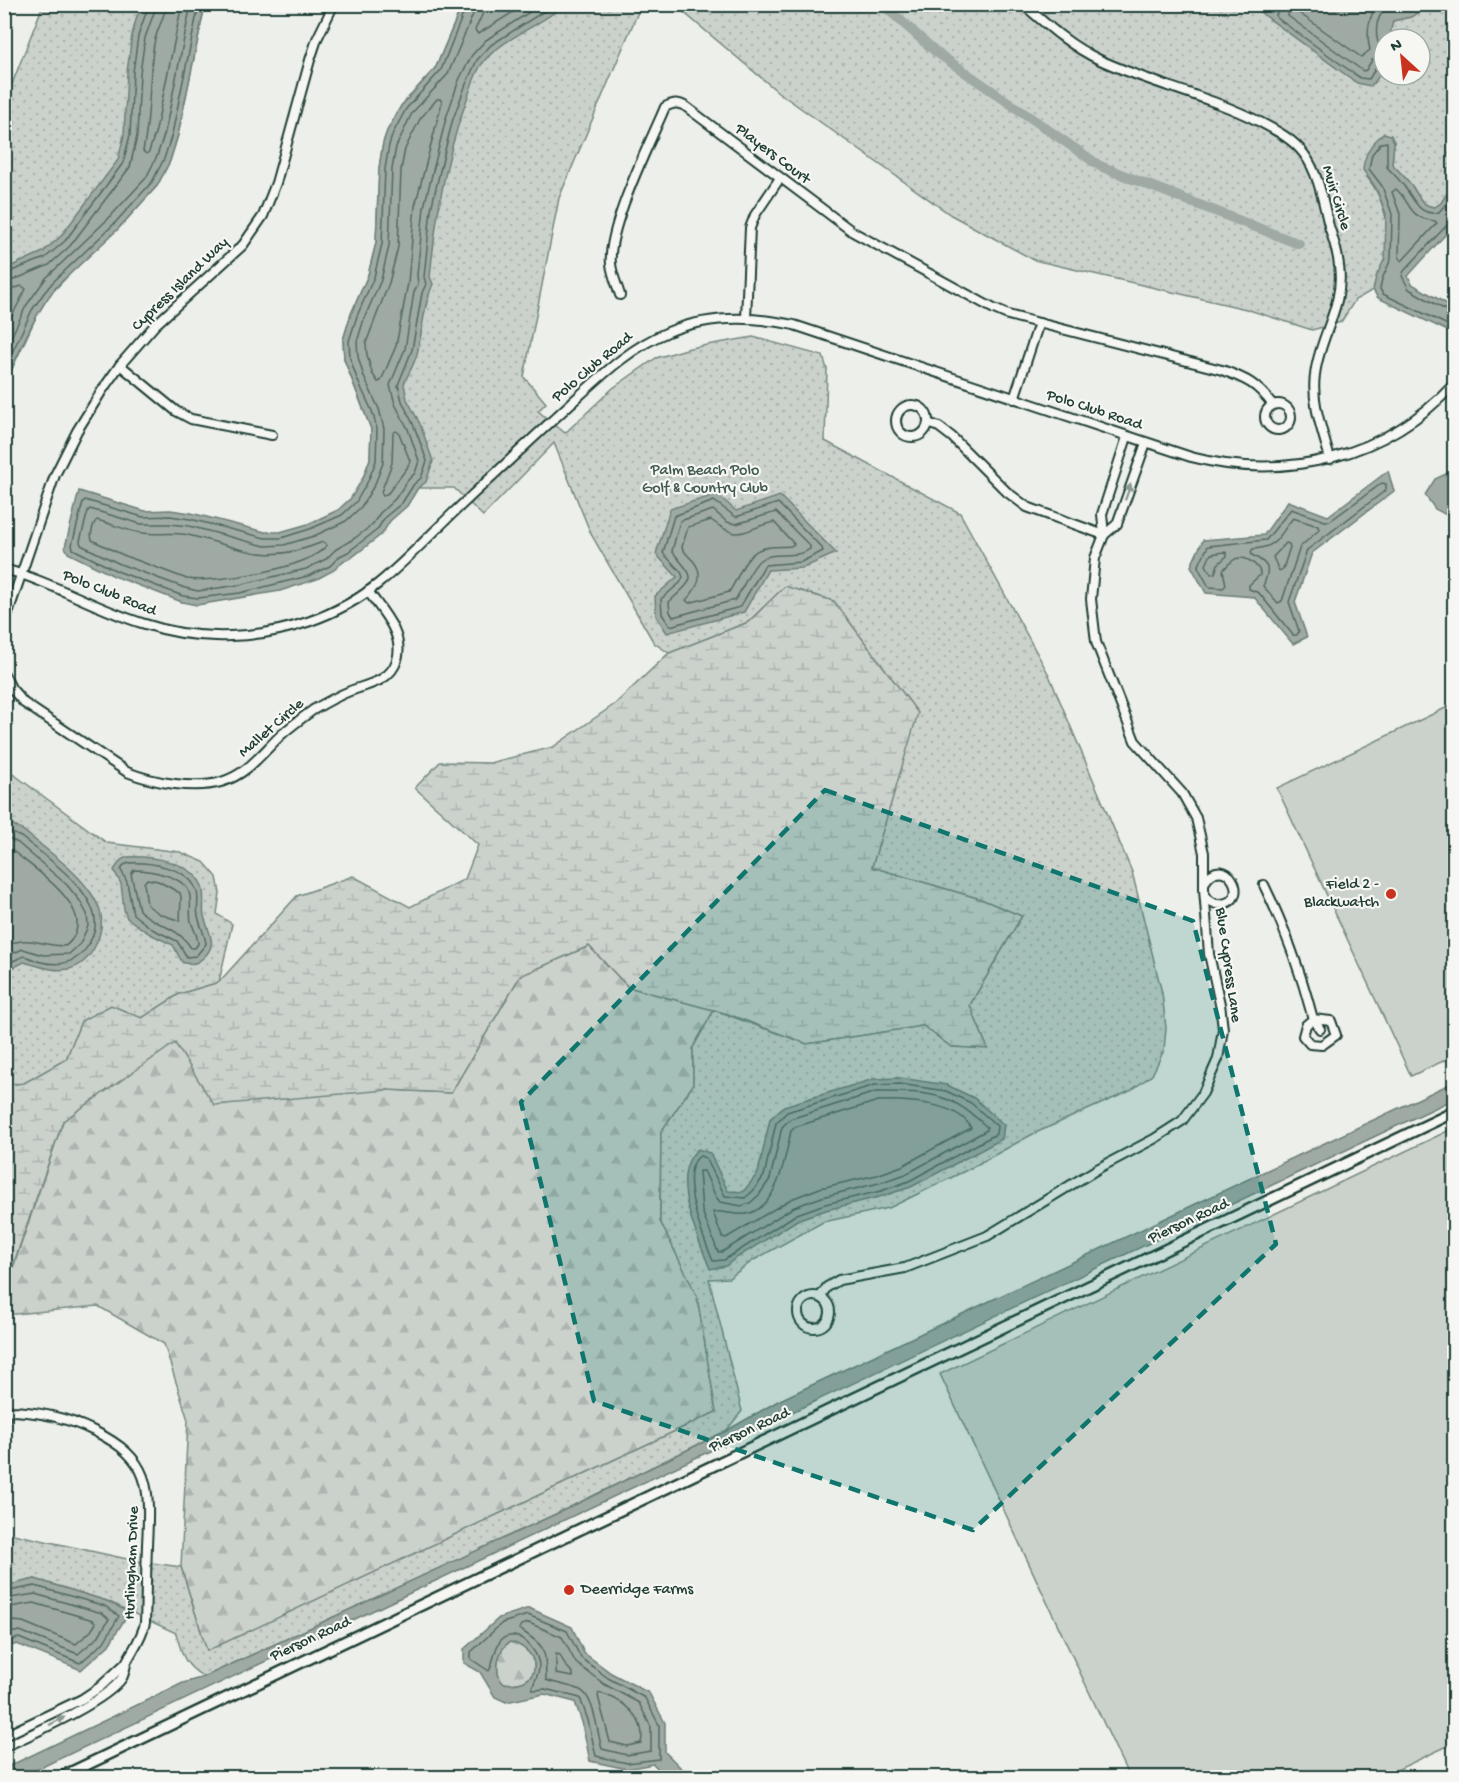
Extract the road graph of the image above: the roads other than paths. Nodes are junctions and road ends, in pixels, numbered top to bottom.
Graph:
1 (334, 4) edge
2 (1023, 4) edge
3 (780, 178) junction
4 (620, 295) dead end
5 (746, 318) junction
6 (1039, 322) junction
7 (120, 365) junction
8 (1455, 384) edge
9 (1014, 399) junction
10 (1273, 405) dead end
11 (928, 423) junction
12 (272, 435) dead end
13 (1127, 437) junction
14 (1146, 443) junction
15 (1330, 459) junction
16 (1104, 535) junction
17 (4, 569) edge
18 (22, 574) junction
19 (368, 591) junction
20 (4, 626) edge
21 (4, 674) edge
22 (1204, 883) junction
23 (1264, 885) dead end
24 (1204, 894) junction
25 (1320, 1029) dead end
26 (1455, 1112) edge
27 (820, 1297) junction
28 (5, 1411) edge
29 (4, 1424) edge
30 (126, 1664) junction
31 (4, 1736) edge
32 (4, 1747) edge
33 (58, 1778) edge

1 - 7 street, Cypress Island Way
2 - 15 street, Muir Circle
3 - 4 street, Players Court
3 - 5 street
3 - 6 street, Players Court
5 - 9 street, Polo Club Road
5 - 19 street, Polo Club Road
6 - 9 street
6 - 10 street, Players Court
7 - 12 street
7 - 18 street, Cypress Island Way
8 - 15 street, Polo Club Road
9 - 13 street, Polo Club Road
11 - 11 street
11 - 16 street
13 - 14 street, Polo Club Road
13 - 16 street, Blue Cypress Lane
14 - 15 street, Polo Club Road
16 -> 14 street, Blue Cypress Lane
16 - 22 street, Blue Cypress Lane
17 - 18 street, Polo Club Road
18 - 19 street, Polo Club Road
18 - 20 street
19 - 21 street, Mallet Circle
22 - 24 street, Blue Cypress Lane
22 - 24 street
23 - 25 street
24 - 27 street, Blue Cypress Lane
26 - 33 street, Pierson Road
27 - 27 street, Blue Cypress Lane
28 - 29 street, Hurlingham Drive
28 - 30 street, Hurlingham Drive
30 - 31 street, Hurlingham Drive
32 -> 30 street, Hurlingham Drive

